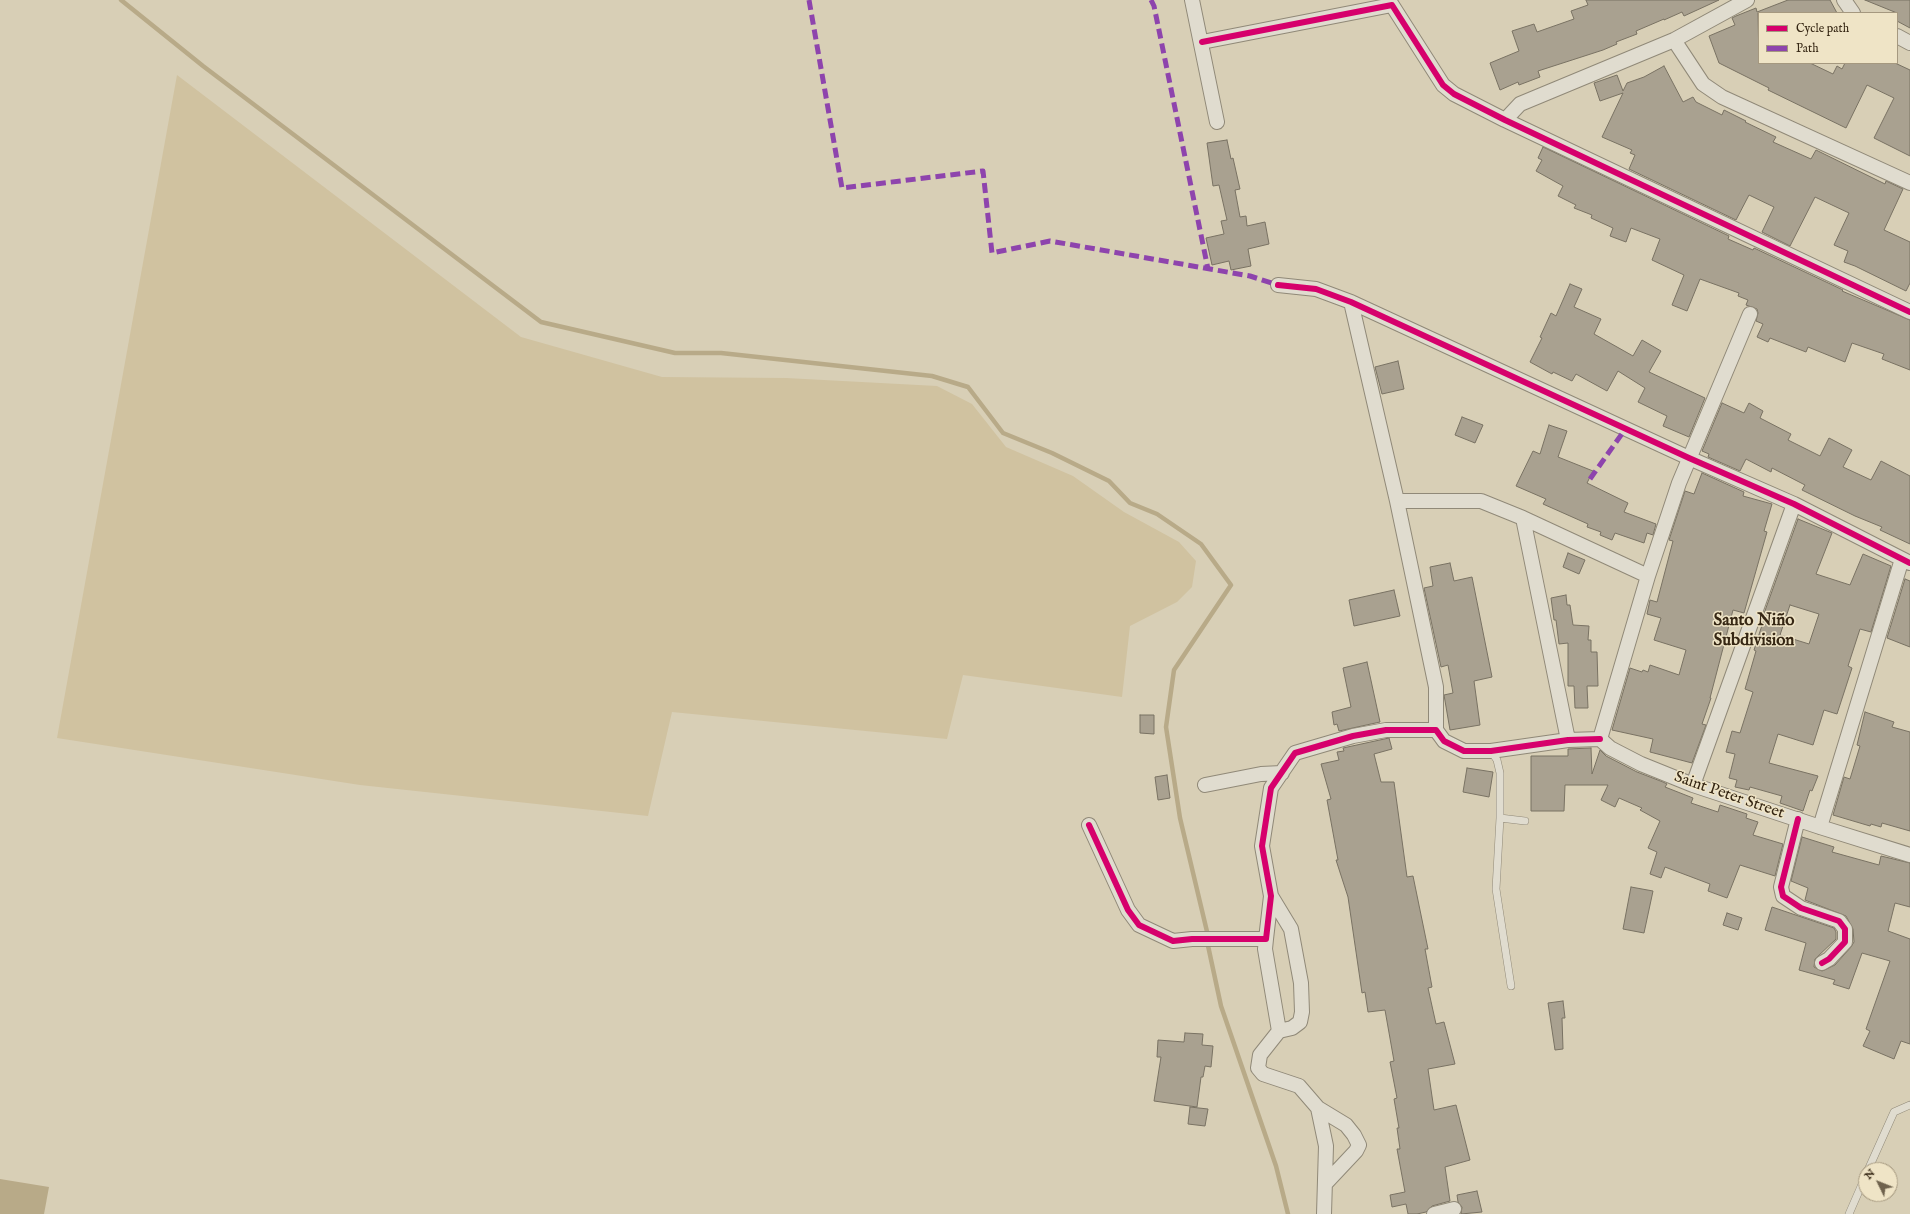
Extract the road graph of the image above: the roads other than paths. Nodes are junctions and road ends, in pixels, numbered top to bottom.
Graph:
1 (1192, 0) edge
2 (1747, 0) edge
3 (1844, 0) edge
4 (1398, 2) edge
5 (1852, 12) edge
6 (1898, 37) edge
7 (1674, 40) junction
8 (1202, 42) junction
9 (1910, 43) edge
10 (1505, 120) junction
11 (1217, 122) dead end
12 (1910, 183) edge
13 (1278, 285) dead end
14 (1351, 302) junction
15 (1910, 312) edge
16 (1750, 314) dead end
17 (1689, 458) junction
18 (1397, 501) junction
19 (1794, 504) junction
20 (1523, 518) junction
21 (1906, 561) edge
22 (1648, 576) junction
23 (1436, 730) junction
24 (1600, 739) junction
25 (1568, 740) junction
26 (1490, 751) junction
27 (1282, 773) junction
28 (1205, 785) dead end
29 (1693, 785) junction
30 (1500, 818) junction
31 (1798, 819) junction
32 (1525, 821) dead end
33 (1090, 825) dead end
34 (1820, 827) junction
35 (1910, 854) edge
36 (1271, 896) junction
37 (1266, 939) junction
38 (1822, 963) dead end
39 (1511, 986) dead end
40 (1278, 1031) junction
41 (1910, 1105) edge
42 (1318, 1108) junction
43 (1872, 1162) edge
44 (1325, 1184) junction
45 (1858, 1193) edge
46 (1454, 1209) dead end
47 (1324, 1214) edge
48 (1434, 1214) edge
49 (1849, 1214) edge

1 - 8 street
2 - 7 street
3 - 5 street
4 - 8 street
4 - 10 street
6 - 9 street
7 - 10 street
7 - 12 street
8 - 11 street
10 - 15 street
13 - 14 street
14 - 17 street
14 - 18 street
16 - 17 street
17 - 19 street
17 - 22 street
18 - 20 street
18 - 23 street
19 - 21 street
19 - 29 street
20 - 22 street
20 - 25 street
21 - 34 street
22 - 24 street
23 - 26 street
23 - 27 street
24 - 25 street
24 - 29 street, Saint Peter Street
25 - 26 street
26 - 30 lane
27 - 28 street
27 - 36 street
29 - 31 street, Saint Peter Street
30 - 32 lane
30 - 39 lane
31 - 34 street, Saint Peter Street
31 - 38 street
33 - 37 street
34 - 35 street, Saint Peter Street
36 - 37 street
36 - 40 street
37 - 40 street
40 - 42 street
41 - 43 lane
42 - 44 street
42 - 44 street
44 - 47 street
45 - 49 lane
46 - 48 street

